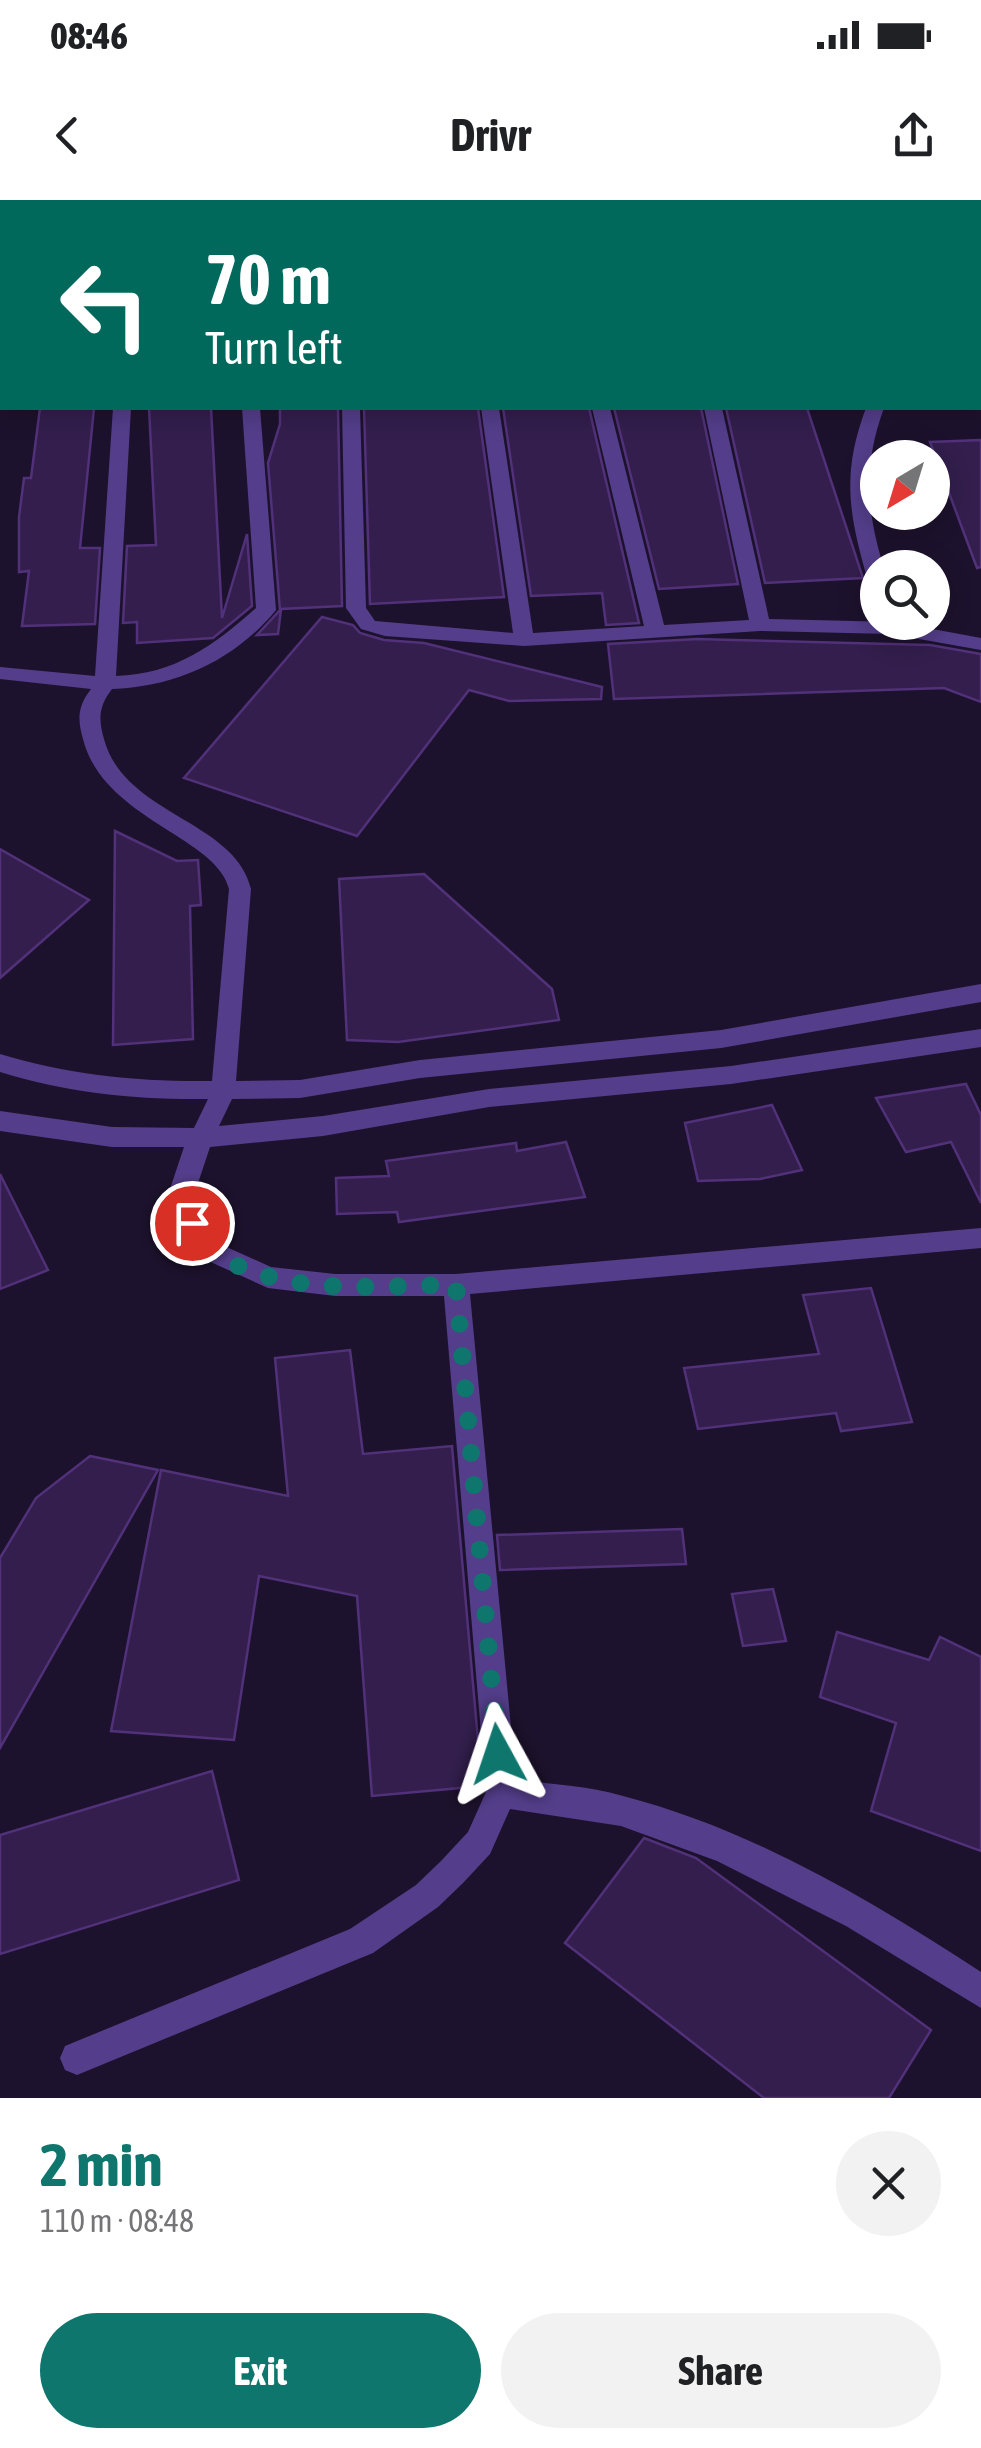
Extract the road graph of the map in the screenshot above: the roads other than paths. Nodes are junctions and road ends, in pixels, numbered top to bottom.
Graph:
1 (122, 410) edge
2 (251, 410) edge
3 (352, 410) edge
4 (490, 410) edge
5 (601, 410) edge
6 (713, 410) edge
7 (873, 410) edge
8 (869, 550) edge
9 (860, 625) edge
10 (760, 626) junction
11 (655, 629) junction
12 (950, 638) edge
13 (524, 640) junction
14 (981, 644) edge
15 (0, 673) edge
16 (105, 684) junction
17 (981, 994) edge
18 (721, 1038) junction
19 (981, 1038) edge
20 (0, 1063) edge
21 (730, 1075) junction
22 (223, 1092) junction
23 (0, 1121) edge
24 (200, 1138) junction
25 (981, 1238) edge
26 (456, 1285) junction
27 (502, 1794) junction
28 (981, 1991) edge
29 (77, 2058) dead end

1 - 16 street
2 - 16 street
3 - 13 street
4 - 13 street
5 - 11 street
6 - 10 street
7 - 8 street
9 - 10 street
10 - 11 street
11 - 13 street
12 - 14 street
15 - 16 street
16 - 22 street
17 - 18 street
18 - 21 street
18 - 22 street
19 - 21 street
20 - 22 street
21 - 24 street
22 - 24 street
23 - 24 street
24 - 26 street
25 - 26 street
26 - 27 street
27 - 28 street
27 - 29 street

